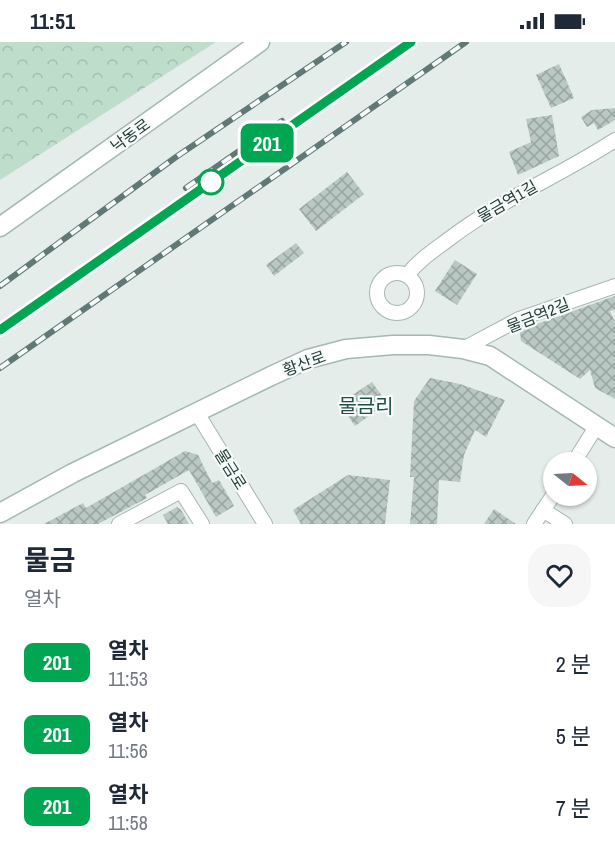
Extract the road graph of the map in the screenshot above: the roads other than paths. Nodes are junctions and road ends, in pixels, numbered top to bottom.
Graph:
1 (260, 42) edge
2 (615, 140) edge
3 (0, 227) edge
4 (407, 275) dead end
5 (615, 286) edge
6 (463, 349) junction
7 (197, 413) junction
8 (596, 427) junction
9 (615, 438) edge
10 (580, 452) edge
11 (546, 506) edge
12 (543, 510) junction
13 (0, 513) edge
14 (119, 524) edge
15 (202, 524) edge
16 (265, 524) edge
17 (534, 524) edge
18 (565, 524) edge

1 - 3 main road, 낙동로
2 - 4 street, 물금역1길
5 - 6 street, 물금역2길
6 - 7 main road, 황산로
6 - 8 main road, 황산로
7 - 13 main road, 황산로
7 - 16 street, 물금로
8 - 9 main road, 황산로
8 - 10 street
11 - 12 street
12 - 17 street
12 - 18 street
14 - 15 street

